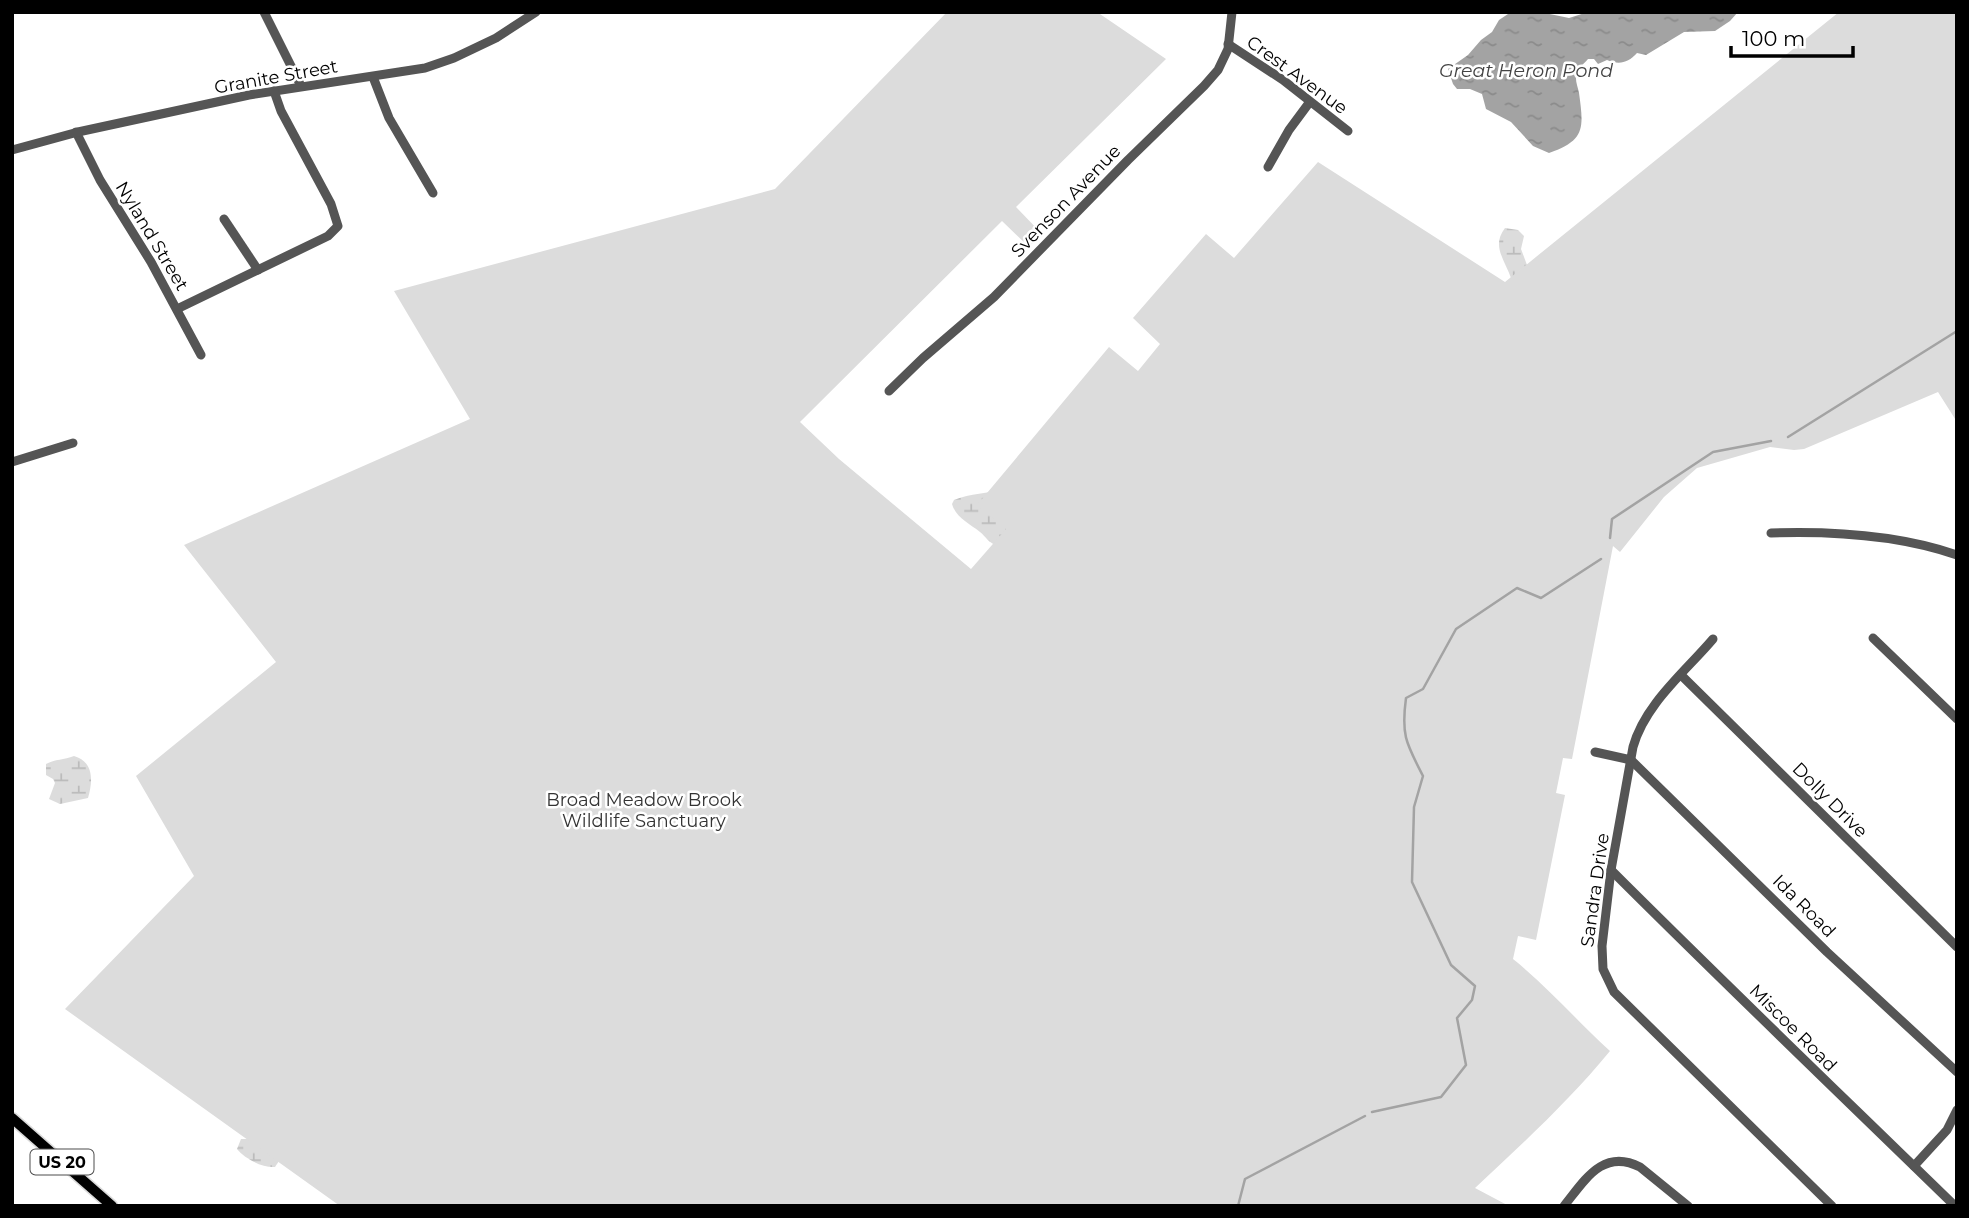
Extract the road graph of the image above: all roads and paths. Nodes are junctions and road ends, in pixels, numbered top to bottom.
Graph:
1 (264, 12) edge
2 (536, 12) edge
3 (1232, 12) edge
4 (1228, 44) junction
5 (373, 77) junction
6 (301, 86) junction
7 (274, 91) junction
8 (1310, 103) junction
9 (1348, 131) dead end
10 (76, 132) junction
11 (12, 150) edge
12 (1268, 167) dead end
13 (433, 192) dead end
14 (224, 219) dead end
15 (258, 270) junction
16 (177, 309) junction
17 (201, 355) dead end
18 (889, 391) dead end
19 (73, 443) dead end
20 (12, 462) edge
21 (1771, 533) dead end
22 (1957, 555) edge
23 (1872, 638) dead end
24 (1713, 639) dead end
25 (1682, 676) junction
26 (1957, 719) edge
27 (1595, 752) dead end
28 (1631, 760) junction
29 (1611, 870) junction
30 (1957, 947) edge
31 (1957, 1072) edge
32 (1957, 1110) edge
33 (12, 1118) edge
34 (1914, 1166) junction
35 (1946, 1198) junction
36 (112, 1206) edge
37 (1564, 1206) edge
38 (1688, 1206) edge
39 (1832, 1206) edge
40 (1938, 1206) edge
41 (1955, 1206) edge

1 - 6 street
2 - 5 street, Granite Street
3 - 4 street, Svenson Avenue
4 - 8 street, Crest Avenue
4 - 18 street, Svenson Avenue
5 - 6 street, Granite Street
5 - 13 street
6 - 7 street, Granite Street
7 - 10 street, Granite Street
7 - 15 street
8 - 9 street, Crest Avenue
8 - 12 street
10 - 11 street, Granite Street
10 - 16 street, Nyland Street
14 - 15 street
15 - 16 street
16 - 17 street, Nyland Street
19 - 20 street
21 - 22 street
23 - 26 street
24 - 25 street, Sandra Drive
25 - 28 street, Sandra Drive
25 - 30 street, Dolly Drive
27 - 28 street
28 - 29 street, Sandra Drive
28 - 31 street, Ida Road
29 - 34 street, Miscoe Road
29 - 39 street, Sandra Drive
32 - 34 street
33 - 36 main road, US 20
34 - 35 street, Miscoe Road
35 - 40 street
35 - 41 street, Miscoe Road
37 - 38 street

